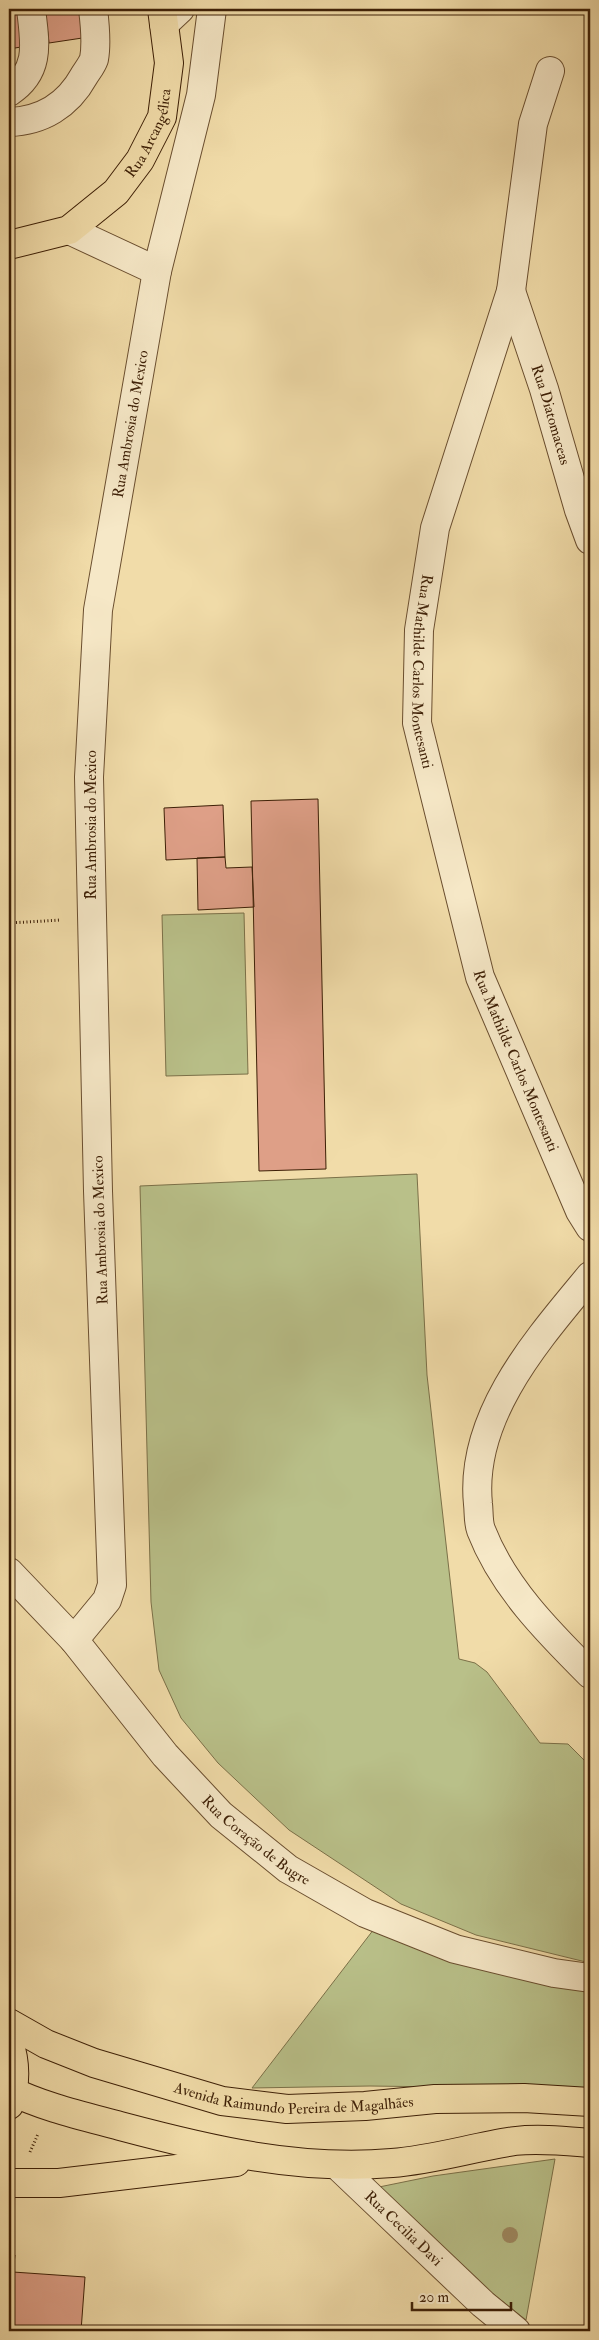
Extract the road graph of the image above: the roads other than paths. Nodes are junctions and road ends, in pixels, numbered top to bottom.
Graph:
1 (31, 9) edge
2 (93, 9) edge
3 (212, 9) edge
4 (169, 14) edge
5 (550, 71) dead end
6 (9, 92) edge
7 (9, 122) edge
8 (69, 230) junction
9 (9, 245) edge
10 (157, 271) junction
11 (510, 291) junction
12 (590, 540) edge
13 (590, 1227) edge
14 (590, 1276) edge
15 (9, 1572) edge
16 (74, 1640) junction
17 (590, 1674) edge
18 (590, 1978) edge
19 (9, 2023) edge
20 (9, 2042) edge
21 (10, 2096) edge
22 (590, 2102) edge
23 (590, 2143) edge
24 (258, 2159) junction
25 (337, 2165) junction
26 (9, 2183) edge
27 (483, 2304) junction
28 (492, 2331) edge
29 (516, 2331) edge

1 - 6 street
2 - 7 street
3 - 10 street, Rua Ambrosia do Mexico
4 - 8 main road, Rua Arcangélica
5 - 11 street, Rua Mathilde Carlos Montesanti
8 - 9 main road
8 - 10 street
10 - 16 street, Rua Ambrosia do Mexico
11 - 12 street, Rua Diatomaceas
11 - 13 street, Rua Mathilde Carlos Montesanti
14 - 17 street
15 - 16 street, Rua Coração de Bugre
16 - 18 street, Rua Coração de Bugre
19 - 22 main road, Avenida Raimundo Pereira de Magalhães
20 - 21 main road
21 - 24 main road
23 - 25 main road
24 - 25 main road
24 - 26 main road
25 - 27 street, Rua Cecilia Davi
27 - 28 street
27 - 29 street, Rua Cecilia Davi

